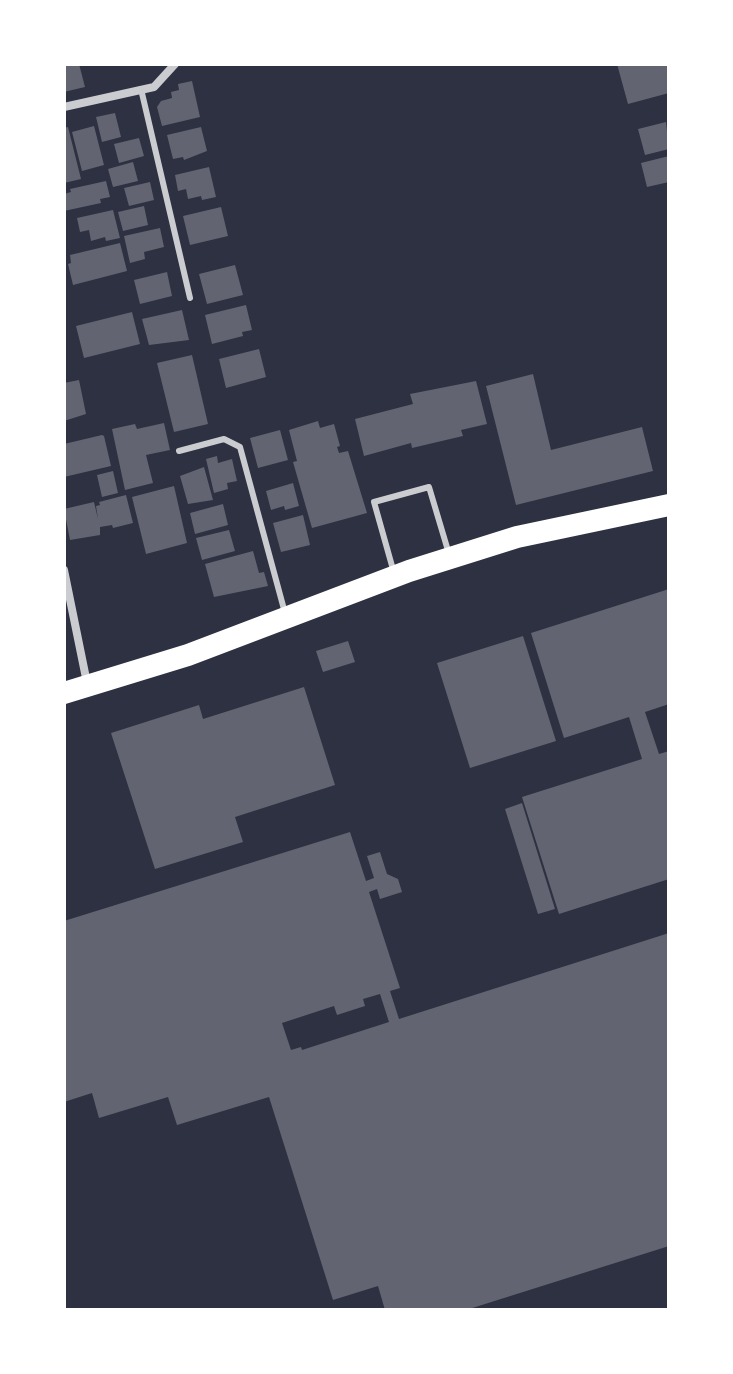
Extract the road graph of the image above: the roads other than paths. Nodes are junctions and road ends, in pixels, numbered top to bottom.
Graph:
1 (175, 64) edge
2 (141, 89) junction
3 (64, 107) edge
4 (190, 298) dead end
5 (179, 451) dead end
6 (669, 505) edge
7 (450, 558) junction
8 (64, 570) edge
9 (395, 577) junction
10 (286, 619) junction
11 (87, 686) junction
12 (64, 693) edge

1 - 2 street
2 - 3 street
2 - 4 lane
5 - 10 lane
6 - 7 highway
7 - 9 highway
7 - 9 lane
8 - 11 street
9 - 10 highway
10 - 11 highway
11 - 12 highway

